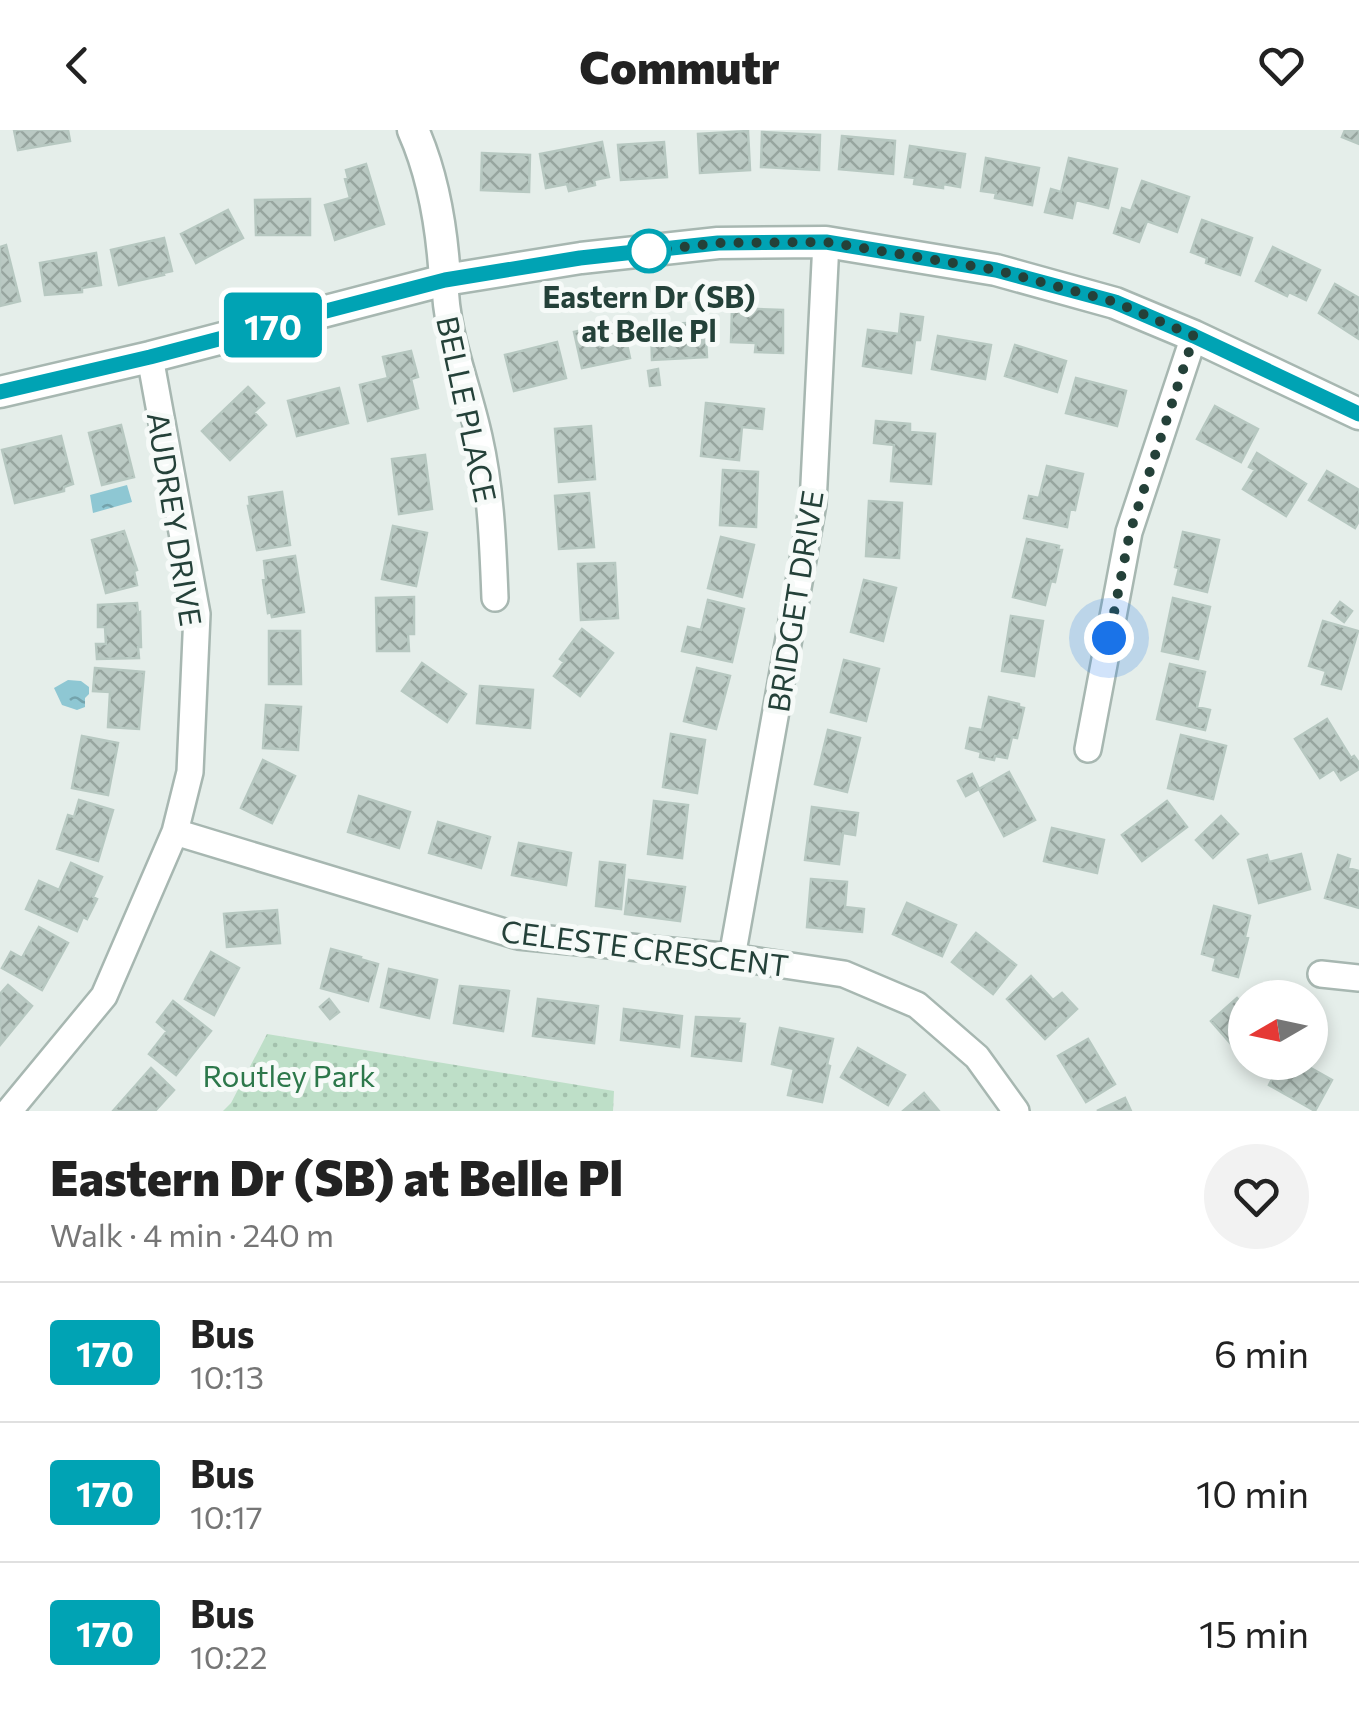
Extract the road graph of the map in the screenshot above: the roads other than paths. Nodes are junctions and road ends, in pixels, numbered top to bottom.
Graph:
1 (413, 130) edge
2 (826, 242) junction
3 (445, 280) junction
4 (1194, 336) junction
5 (150, 357) junction
6 (0, 392) edge
7 (1359, 414) edge
8 (496, 598) dead end
9 (1088, 749) dead end
10 (175, 832) junction
11 (732, 957) junction
12 (1322, 974) dead end
13 (1359, 978) edge
14 (9, 1111) edge
15 (1016, 1111) edge

1 - 3 street
2 - 3 street
2 - 4 street
2 - 11 street, BRIDGET DRIVE
3 - 5 street
3 - 8 street, BELLE PLACE
4 - 7 street
4 - 9 street
5 - 6 street
5 - 10 street, AUDREY DRIVE
10 - 11 street, CELESTE CRESCENT
10 - 14 street, AUDREY DRIVE
11 - 15 street, CELESTE CRESCENT
12 - 13 street

